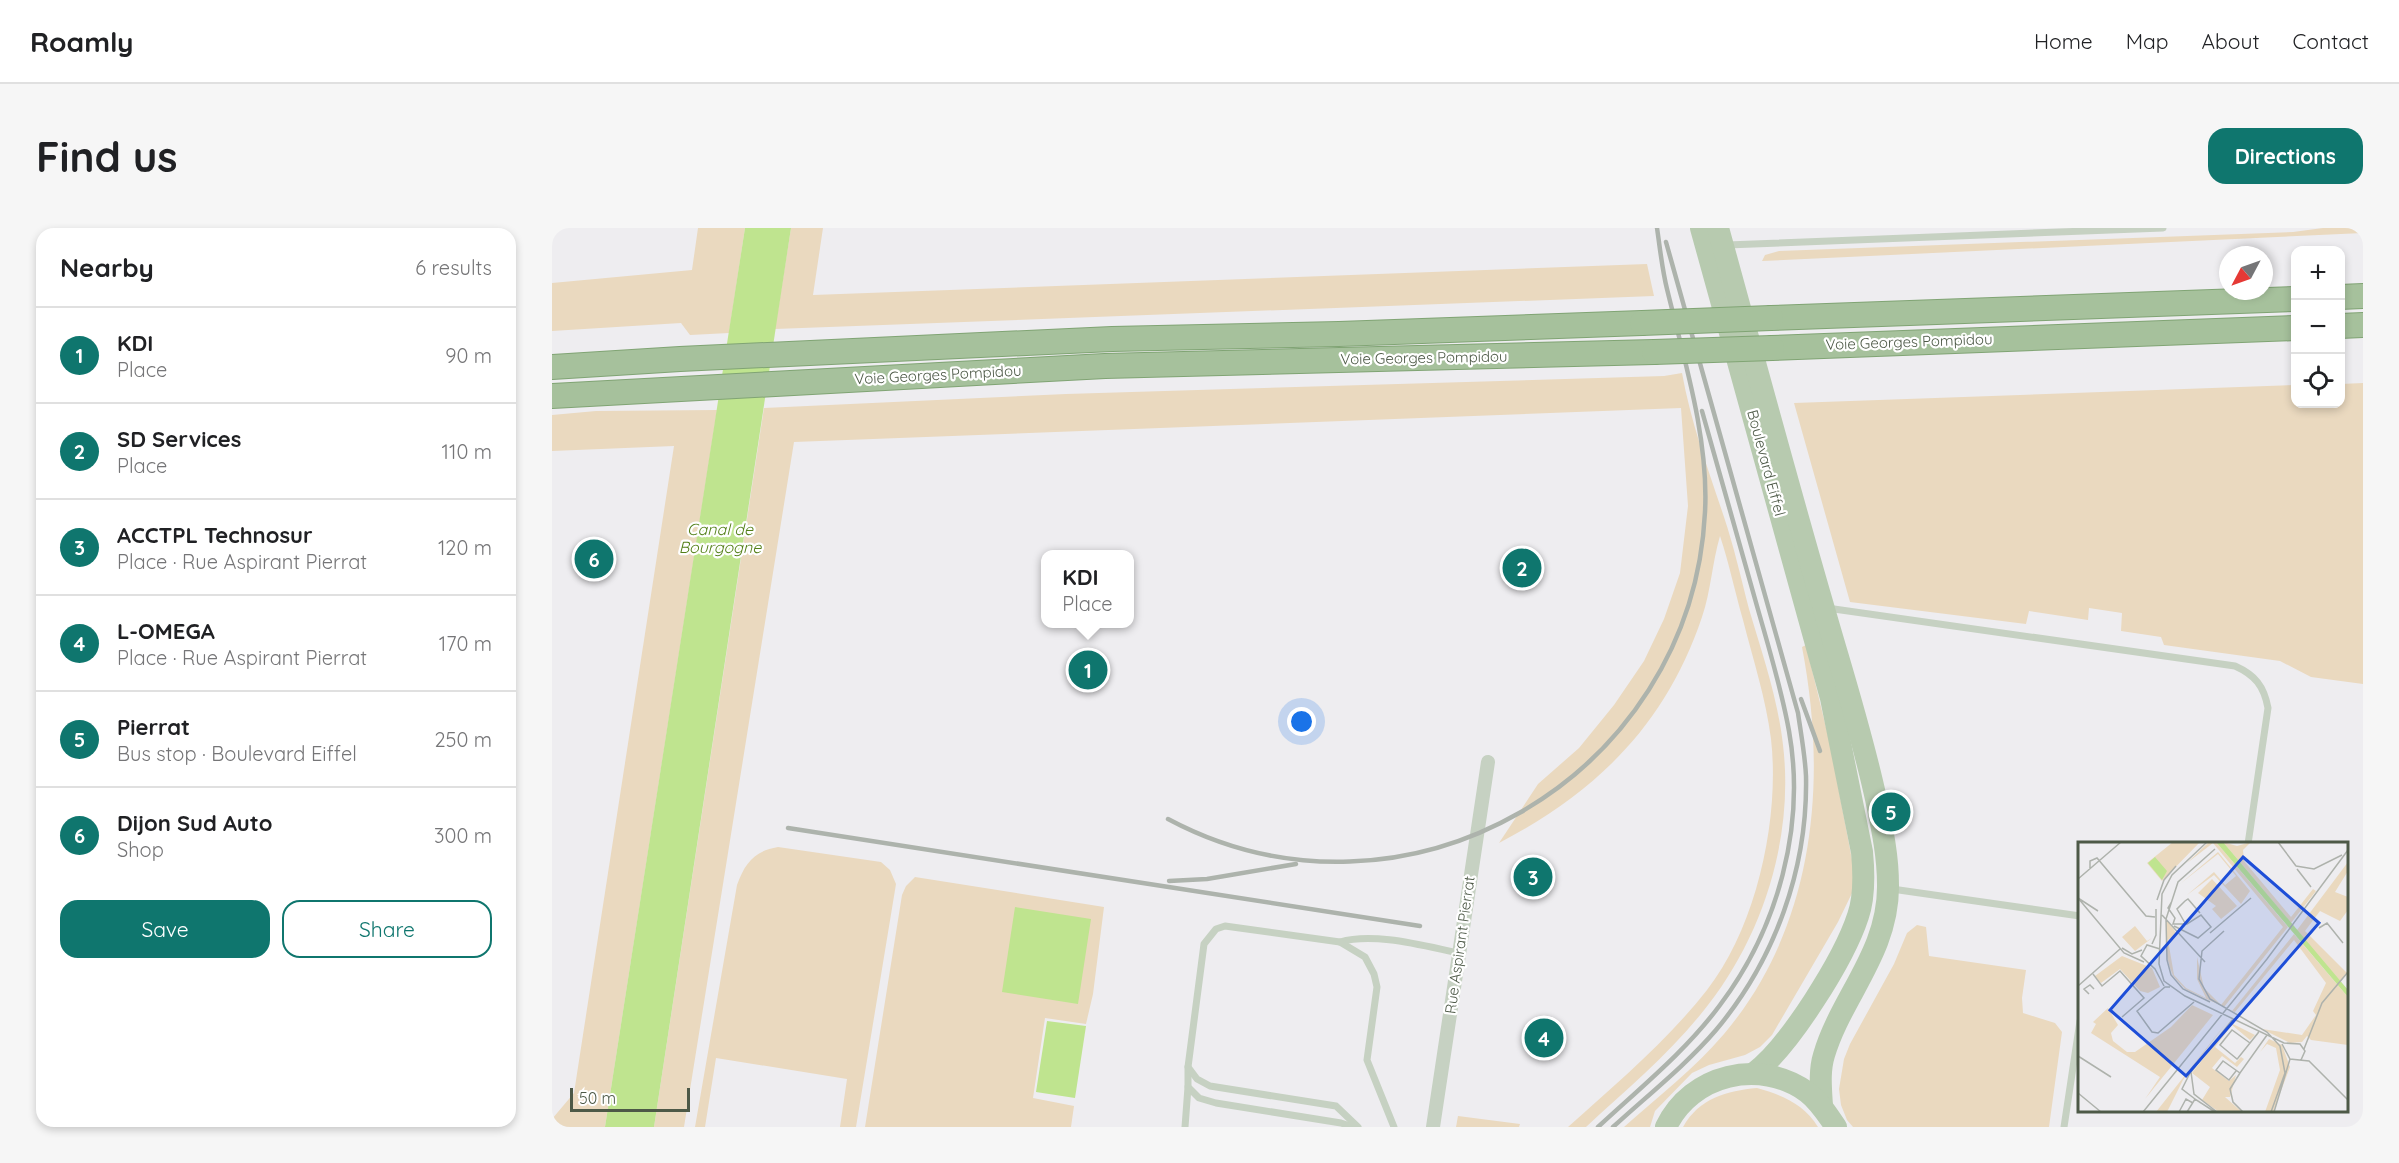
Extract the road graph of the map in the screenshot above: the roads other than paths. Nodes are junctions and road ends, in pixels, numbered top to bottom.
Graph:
1 (2163, 228) edge
2 (1712, 237) edge
3 (2363, 296) edge
4 (2345, 297) edge
5 (2291, 299) edge
6 (2363, 325) edge
7 (2345, 326) edge
8 (2291, 328) edge
9 (552, 367) edge
10 (552, 396) edge
11 (1823, 607) junction
12 (1488, 762) dead end
13 (2248, 842) edge
14 (1877, 896) junction
15 (2078, 916) edge
16 (1340, 942) junction
17 (1459, 953) junction
18 (2078, 1028) edge
19 (1188, 1067) junction
20 (1754, 1073) junction
21 (1188, 1087) junction
22 (1822, 1106) junction
23 (1337, 1125) edge
24 (1185, 1127) edge
25 (1355, 1127) edge
26 (1394, 1127) edge
27 (1433, 1127) edge
28 (1666, 1127) edge
29 (1836, 1127) edge
30 (2064, 1127) edge

1 - 2 lane
2 - 11 main road
2 - 14 main road, Boulevard Eiffel
3 - 4 highway
5 - 9 highway, Voie Georges Pompidou, bridge
6 - 7 highway
8 - 10 highway, Voie Georges Pompidou, bridge
11 - 13 lane
11 - 14 main road
12 - 17 street, Rue Aspirant Pierrat
14 - 15 lane
14 - 20 main road
14 - 22 main road
16 - 17 lane
16 - 19 lane
16 - 26 lane
17 - 27 street, Rue Aspirant Pierrat
18 - 30 lane
19 - 21 lane
19 - 25 lane
20 - 22 main road
20 - 28 main road
21 - 23 lane
21 - 24 lane
22 - 29 main road
23 - 25 lane

